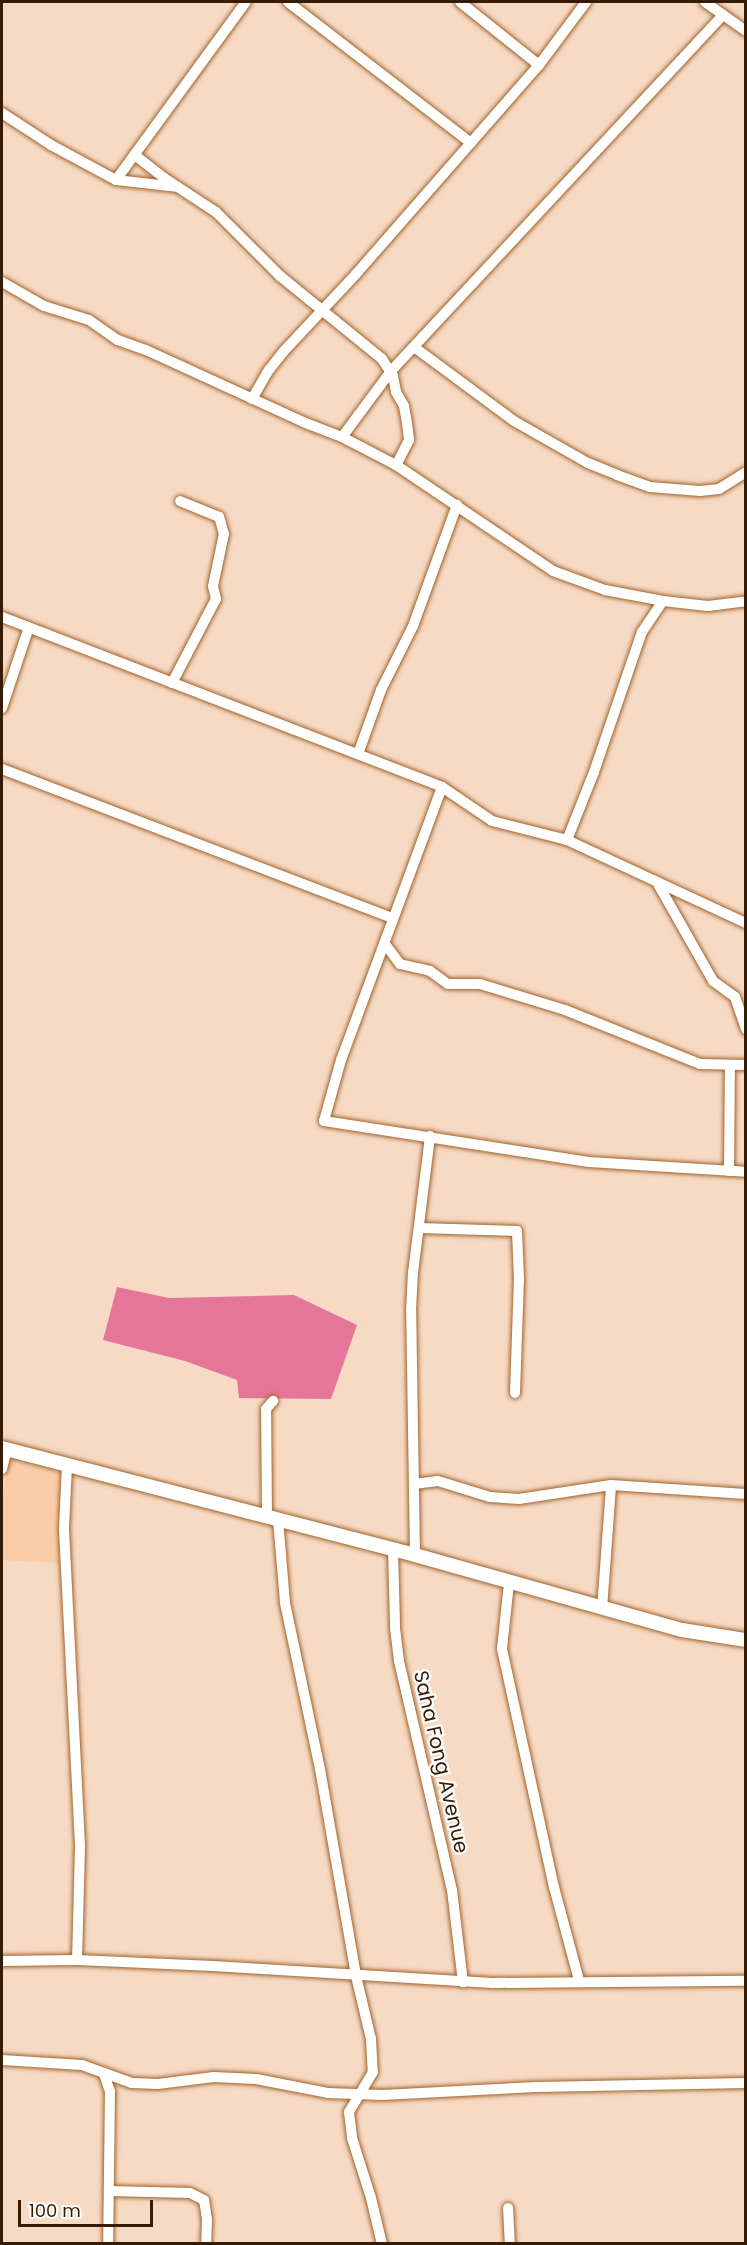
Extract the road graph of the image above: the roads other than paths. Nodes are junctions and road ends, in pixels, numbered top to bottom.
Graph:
1 (246, 2) edge
2 (288, 2) edge
3 (460, 2) edge
4 (586, 2) edge
5 (705, 2) edge
6 (723, 15) junction
7 (746, 31) edge
8 (539, 65) junction
9 (2, 113) edge
10 (471, 143) junction
11 (136, 156) junction
12 (116, 180) junction
13 (178, 188) junction
14 (2, 282) edge
15 (323, 310) junction
16 (414, 347) junction
17 (391, 371) junction
18 (252, 399) junction
19 (342, 437) junction
20 (396, 465) junction
21 (746, 472) edge
22 (180, 501) dead end
23 (457, 505) junction
24 (663, 601) junction
25 (746, 601) edge
26 (2, 617) edge
27 (29, 627) junction
28 (172, 683) junction
29 (2, 708) edge
30 (358, 754) junction
31 (2, 769) edge
32 (442, 787) junction
33 (567, 840) junction
34 (658, 884) junction
35 (393, 918) junction
36 (746, 923) edge
37 (385, 944) junction
38 (746, 1029) edge
39 (730, 1065) junction
40 (746, 1065) edge
41 (430, 1136) junction
42 (729, 1171) junction
43 (746, 1172) edge
44 (418, 1228) junction
45 (515, 1393) dead end
46 (273, 1401) dead end
47 (4, 1448) edge
48 (67, 1465) junction
49 (2, 1469) edge
50 (414, 1484) junction
51 (611, 1485) junction
52 (746, 1494) edge
53 (272, 1518) junction
54 (393, 1549) junction
55 (415, 1555) junction
56 (509, 1583) junction
57 (602, 1609) junction
58 (746, 1640) edge
59 (76, 1960) junction
60 (2, 1961) edge
61 (356, 1976) junction
62 (579, 1980) junction
63 (746, 1981) edge
64 (463, 1982) junction
65 (2, 2060) edge
66 (104, 2074) junction
67 (746, 2083) edge
68 (361, 2093) junction
69 (110, 2191) junction
70 (508, 2208) dead end
71 (108, 2244) edge
72 (206, 2244) edge
73 (382, 2244) edge
74 (510, 2244) edge

1 - 11 street
2 - 10 street
3 - 8 street
4 - 8 street
5 - 6 street
6 - 7 street
6 - 16 street
8 - 10 street
9 - 12 street
10 - 15 street
11 - 12 street
11 - 13 street
12 - 13 street
13 - 15 street
14 - 18 street
15 - 17 street
15 - 18 street
16 - 17 street
16 - 21 street
17 - 19 street
17 - 20 street
18 - 19 street
19 - 20 street
20 - 23 street
22 - 28 street
23 - 24 street
23 - 30 street
24 - 25 street
24 - 33 street
26 - 27 street
27 - 28 street
27 - 29 street
28 - 30 street
30 - 32 street
31 - 35 street
32 - 33 street
32 - 35 street
33 - 34 street
34 - 36 street
34 - 38 street
35 - 37 street
37 - 39 street
37 - 41 street
39 - 40 street
39 - 42 street
41 - 42 street
41 - 44 street
42 - 43 street
44 - 45 street
44 - 50 street
46 - 53 street
47 - 48 street
47 - 49 street
48 - 53 street
48 - 59 street
50 - 51 street
50 - 55 street
51 - 52 street
51 - 57 street
53 - 54 street
53 - 61 street
54 - 55 street
54 - 64 street, Saha Fong Avenue
55 - 56 street
56 - 57 street
56 - 62 street
57 - 58 street
59 - 60 street
59 - 61 street
61 - 64 street
61 - 68 street
62 - 63 street
62 - 64 street
65 - 66 street
66 - 68 street
66 - 69 street
67 - 68 street
68 - 73 street
69 - 71 street
69 - 72 street
70 - 74 street

